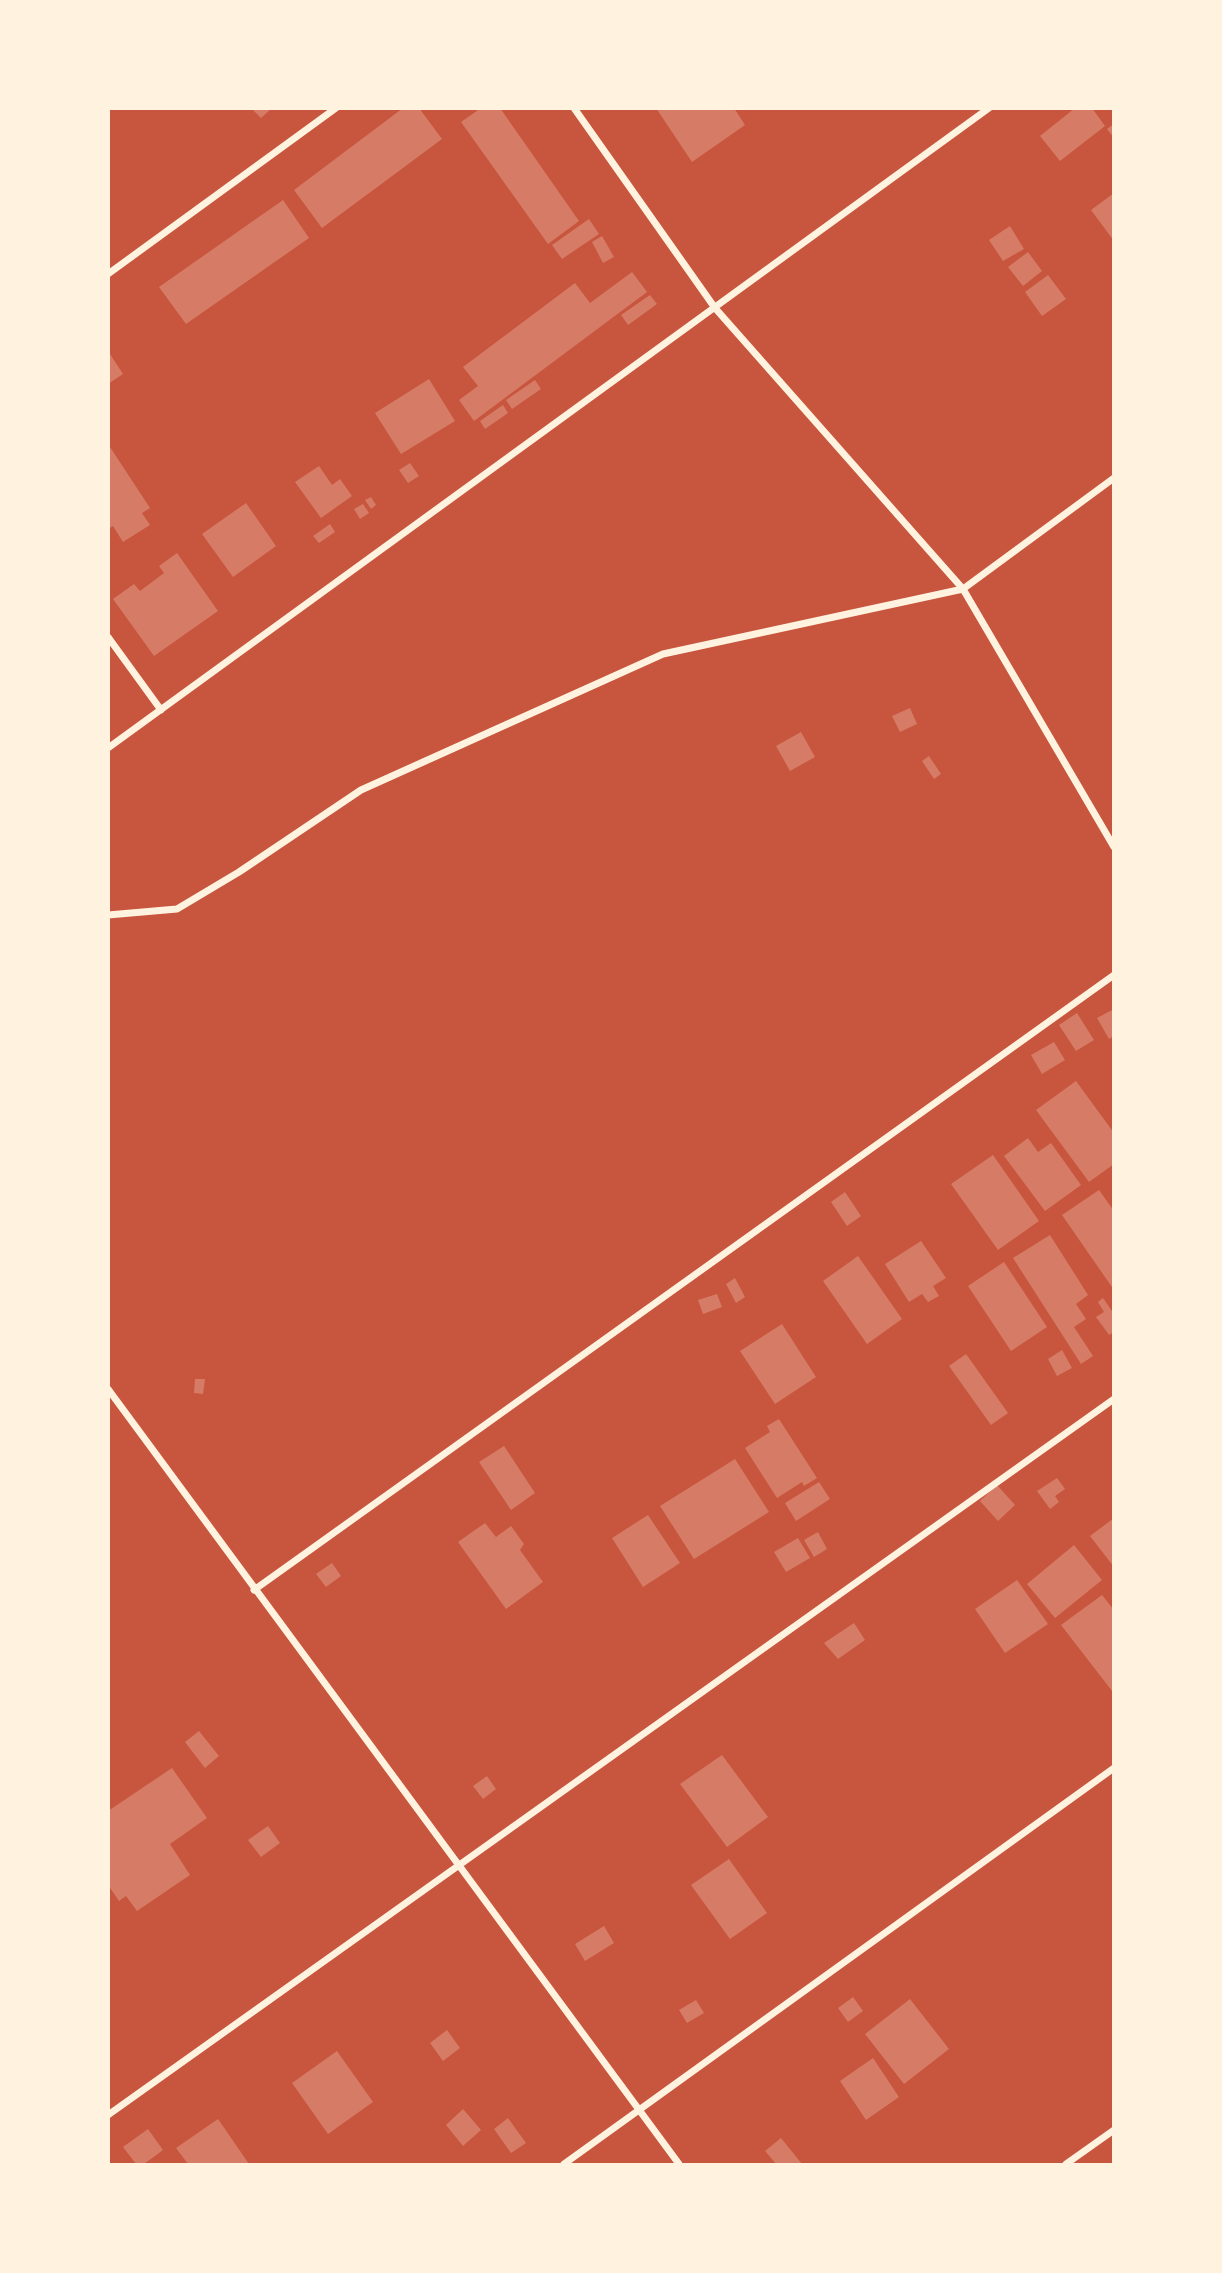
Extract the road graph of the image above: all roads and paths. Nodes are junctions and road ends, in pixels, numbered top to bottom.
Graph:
1 (336, 108) edge
2 (574, 108) edge
3 (989, 108) edge
4 (108, 274) edge
5 (715, 307) junction
6 (1114, 478) edge
7 (963, 589) junction
8 (108, 637) edge
9 (161, 710) junction
10 (108, 748) edge
11 (1114, 847) edge
12 (108, 915) edge
13 (1114, 975) edge
14 (108, 1389) edge
15 (1114, 1399) edge
16 (254, 1590) junction
17 (1114, 1768) edge
18 (458, 1866) junction
19 (639, 2110) junction
20 (108, 2115) edge
21 (1114, 2130) edge
22 (564, 2165) edge
23 (679, 2165) edge
24 (1066, 2165) edge

1 - 4 street
2 - 5 street
3 - 5 street
5 - 7 street
5 - 9 street
6 - 7 street
7 - 11 street
7 - 12 street
8 - 9 street
9 - 10 street
13 - 16 street
14 - 16 street
15 - 18 street
16 - 18 street
17 - 19 street
18 - 19 street
18 - 20 street
19 - 22 street
19 - 23 street
21 - 24 street

